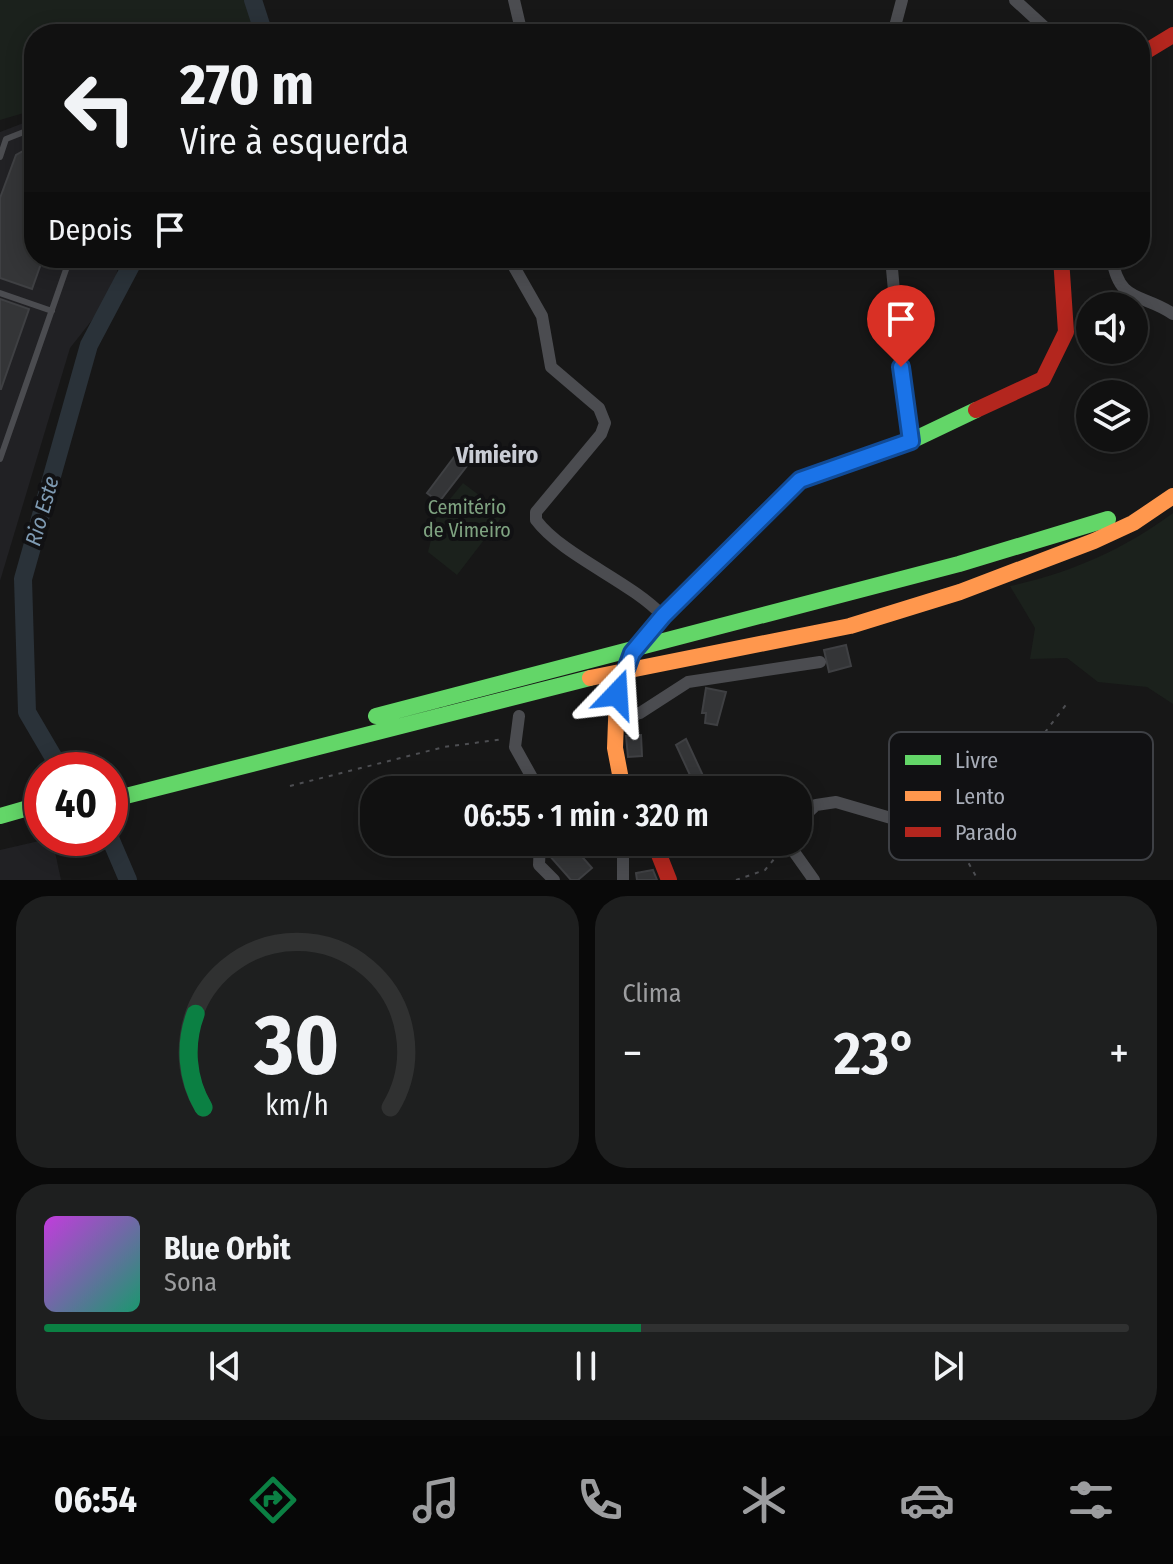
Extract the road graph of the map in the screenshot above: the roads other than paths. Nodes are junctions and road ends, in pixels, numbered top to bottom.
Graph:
1 (514, 0) edge
2 (902, 0) edge
3 (1015, 0) edge
4 (520, 24) edge
5 (896, 24) edge
6 (1041, 24) edge
7 (1172, 35) edge
8 (1150, 49) edge
9 (24, 132) edge
10 (0, 157) edge
11 (67, 268) edge
12 (515, 268) edge
13 (892, 268) edge
14 (1062, 268) edge
15 (1114, 268) edge
16 (0, 293) edge
17 (52, 311) junction
18 (1173, 314) edge
19 (911, 441) junction
20 (0, 459) edge
21 (1173, 480) edge
22 (1173, 496) edge
23 (660, 620) junction
24 (820, 662) dead end
25 (519, 716) dead end
26 (615, 720) junction
27 (532, 776) edge
28 (620, 776) edge
29 (146, 784) junction
30 (128, 785) edge
31 (128, 792) edge
32 (24, 809) edge
33 (812, 809) edge
34 (0, 816) edge
35 (889, 817) edge
36 (24, 823) edge
37 (0, 829) edge
38 (539, 856) edge
39 (623, 856) edge
40 (660, 856) edge
41 (797, 856) edge
42 (554, 880) edge
43 (623, 880) edge
44 (669, 880) edge
45 (814, 880) edge

1 - 4 street
2 - 5 street
3 - 6 street
7 - 8 main road
9 - 10 lane
11 - 17 lane
12 - 23 street
13 - 19 street
14 - 19 main road
15 - 18 street
16 - 17 lane
17 - 20 lane
19 - 23 main road
21 - 29 main road
22 - 29 main road
23 - 26 main road, bridge
24 - 26 street
25 - 27 street
26 - 28 main road
29 - 30 main road
29 - 31 main road
32 - 34 main road
33 - 35 street
36 - 37 main road
38 - 42 street
39 - 43 street
40 - 44 main road
41 - 45 street

